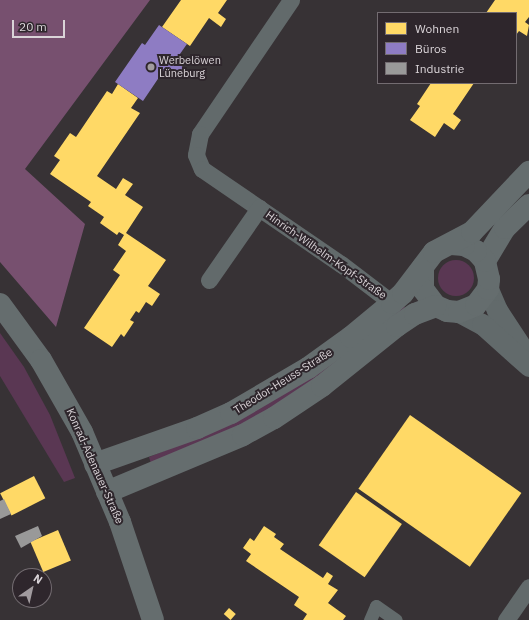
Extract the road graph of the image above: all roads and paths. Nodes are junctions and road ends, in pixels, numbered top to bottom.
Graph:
1 (291, 0) edge
2 (529, 172) edge
3 (529, 205) edge
4 (259, 208) junction
5 (451, 244) junction
6 (485, 260) junction
7 (423, 267) junction
8 (209, 280) dead end
9 (488, 289) junction
10 (392, 303) junction
11 (0, 304) edge
12 (436, 306) junction
13 (459, 312) junction
14 (529, 358) edge
15 (529, 366) edge
16 (95, 464) junction
17 (107, 492) junction
18 (529, 587) edge
19 (153, 620) edge
20 (370, 620) edge
21 (396, 620) edge
22 (506, 620) edge

1 - 4 street, Hinrich-Wilhelm-Kopf-Straße
2 - 5 main road, Theodor-Heuss-Straße
3 - 6 main road
4 - 8 street, Hinrich-Wilhelm-Kopf-Straße
4 - 10 street, Hinrich-Wilhelm-Kopf-Straße
5 - 6 main road
5 - 7 main road, Theodor-Heuss-Straße
6 - 9 main road
7 - 10 main road, Theodor-Heuss-Straße
7 - 12 main road
9 - 13 main road
9 - 14 street
10 - 16 main road, Theodor-Heuss-Straße
11 - 16 main road, Konrad-Adenauer-Straße
12 - 13 main road
12 - 17 main road, Theodor-Heuss-Straße
13 - 15 street
16 - 17 main road, Konrad-Adenauer-Straße
17 - 19 main road, Konrad-Adenauer-Straße
18 - 22 street
20 - 21 street

